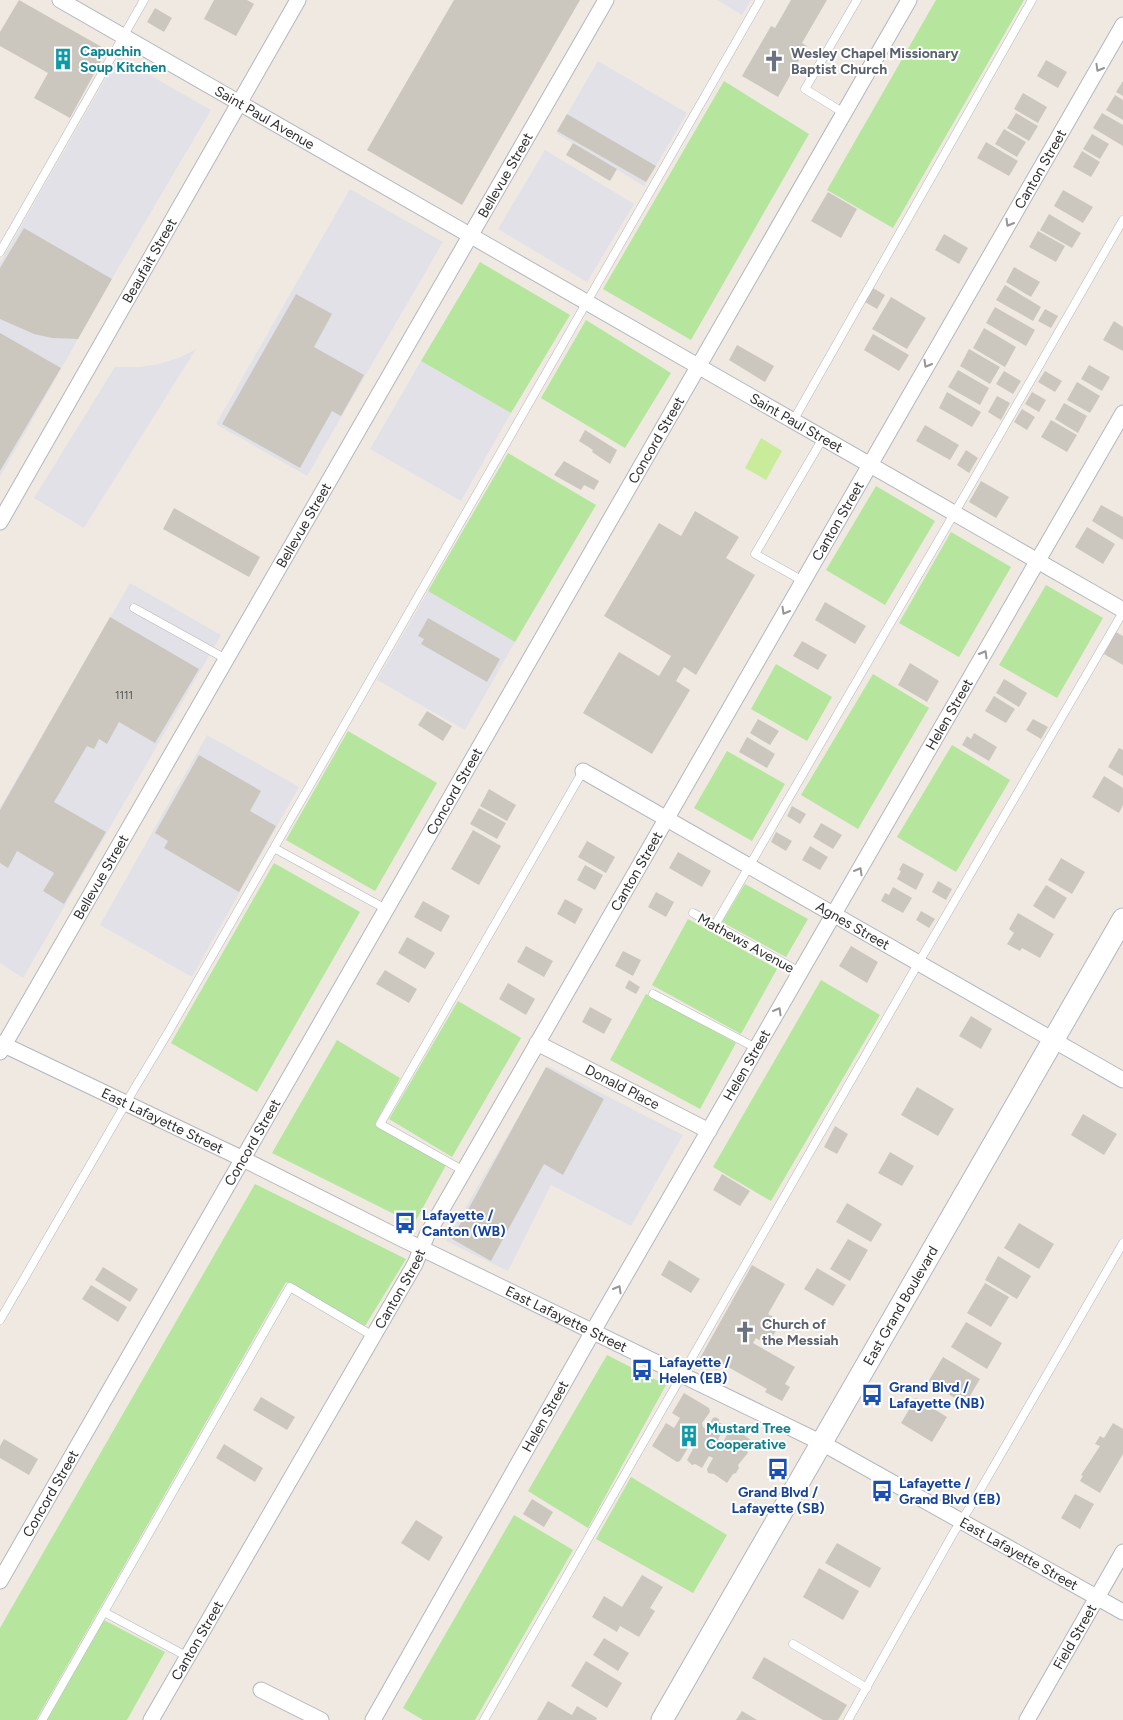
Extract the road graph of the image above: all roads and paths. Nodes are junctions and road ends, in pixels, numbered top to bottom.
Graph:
1 (60, 0) edge
2 (144, 0) edge
3 (298, 0) edge
4 (606, 0) edge
5 (760, 0) edge
6 (857, 0) edge
7 (909, 0) edge
8 (1032, 0) edge
9 (1123, 25) edge
10 (122, 36) junction
11 (238, 103) junction
12 (844, 113) junction
13 (1123, 220) edge
14 (470, 235) junction
15 (0, 252) edge
16 (586, 302) junction
17 (698, 367) junction
18 (1123, 412) edge
19 (793, 421) junction
20 (823, 438) junction
21 (869, 465) junction
22 (954, 514) junction
23 (0, 522) edge
24 (1037, 561) junction
25 (803, 581) junction
26 (134, 608) dead end
27 (1123, 611) edge
28 (226, 659) junction
29 (583, 771) joint
30 (666, 818) junction
31 (274, 848) junction
32 (750, 865) junction
33 (386, 909) junction
34 (693, 913) dead end
35 (834, 914) junction
36 (1123, 919) edge
37 (714, 925) junction
38 (919, 962) junction
39 (800, 972) junction
40 (653, 994) dead end
41 (1054, 1040) junction
42 (537, 1043) junction
43 (1, 1047) edge
44 (756, 1048) junction
45 (1123, 1080) edge
46 (126, 1103) junction
47 (709, 1131) junction
48 (242, 1160) junction
49 (464, 1171) junction
50 (1123, 1244) edge
51 (422, 1248) junction
52 (0, 1320) edge
53 (594, 1332) junction
54 (373, 1336) junction
55 (683, 1375) junction
56 (822, 1443) junction
57 (961, 1520) junction
58 (1123, 1552) edge
59 (0, 1581) edge
60 (1097, 1597) junction
61 (104, 1612) junction
62 (1123, 1612) edge
63 (793, 1644) dead end
64 (188, 1657) junction
65 (866, 1688) junction
66 (261, 1690) dead end
67 (42, 1720) edge
68 (151, 1720) edge
69 (321, 1720) edge
70 (373, 1720) edge
71 (484, 1720) edge
72 (662, 1720) edge
73 (848, 1720) edge
74 (1027, 1720) edge

1 - 10 street, Saint Paul Avenue
2 - 10 lane
3 - 11 street, Beaufait Street
4 - 14 street, Bellevue Street
5 - 16 lane
6 - 12 lane
7 - 12 street, Concord Street
8 - 19 lane
9 -> 21 street, Canton Street
10 - 11 street, Saint Paul Avenue
10 - 15 lane
11 - 14 street, Saint Paul Avenue
11 - 23 street, Beaufait Street
12 - 17 street, Concord Street
13 - 22 lane
14 - 16 street, Saint Paul Street
14 - 28 street, Bellevue Street
16 - 17 street, Saint Paul Street
16 - 31 lane
17 - 19 street, Saint Paul Street
17 - 33 street, Concord Street
18 - 24 street, Helen Street
19 - 20 street, Saint Paul Street
20 - 21 street, Saint Paul Street
20 - 25 lane
21 - 22 street, Saint Paul Street
21 - 25 street, Canton Street
22 - 24 street, Saint Paul Street
22 - 32 lane
24 - 27 street, Saint Paul Street
35 -> 24 street, Helen Street
25 -> 30 street, Canton Street
26 - 28 lane
27 - 38 lane
28 - 43 street, Bellevue Street
29 - 30 street, Agnes Street
29 - 49 lane
30 - 32 street, Agnes Street
30 - 42 street, Canton Street
31 - 33 lane
31 - 46 lane
32 - 35 street, Agnes Street
32 - 37 lane
33 - 48 street, Concord Street
34 - 37 lane, Mathews Avenue
35 - 38 street, Agnes Street
35 - 39 street, Helen Street
36 - 41 main road, East Grand Boulevard
37 - 39 lane, Mathews Avenue
38 - 41 street, Agnes Street
38 - 55 lane
44 -> 39 street, Helen Street
40 - 44 lane
41 - 45 street, Agnes Street
41 - 56 main road, East Grand Boulevard
42 - 47 street, Donald Place
42 - 49 street, Canton Street
43 - 46 street, East Lafayette Street
44 - 47 street, Helen Street
46 - 48 street, East Lafayette Street
46 - 52 lane
53 -> 47 street, Helen Street
48 - 51 street, East Lafayette Street
48 - 59 street, Concord Street
49 - 51 street, Canton Street
50 - 57 lane
51 - 53 street, East Lafayette Street
51 - 54 street, Canton Street
53 - 55 street, East Lafayette Street
53 - 70 street, Helen Street
54 - 61 lane
54 - 64 street, Canton Street
55 - 56 street, East Lafayette Street
55 - 71 lane
56 - 57 street, East Lafayette Street
56 - 72 main road, East Grand Boulevard
57 - 60 street, East Lafayette Street
57 - 65 lane
58 - 60 street, Field Street
60 - 62 street, East Lafayette Street
60 - 74 street, Field Street
61 - 64 lane
61 - 67 lane
63 - 65 lane
64 - 68 street, Canton Street
65 - 73 lane
66 - 69 street

